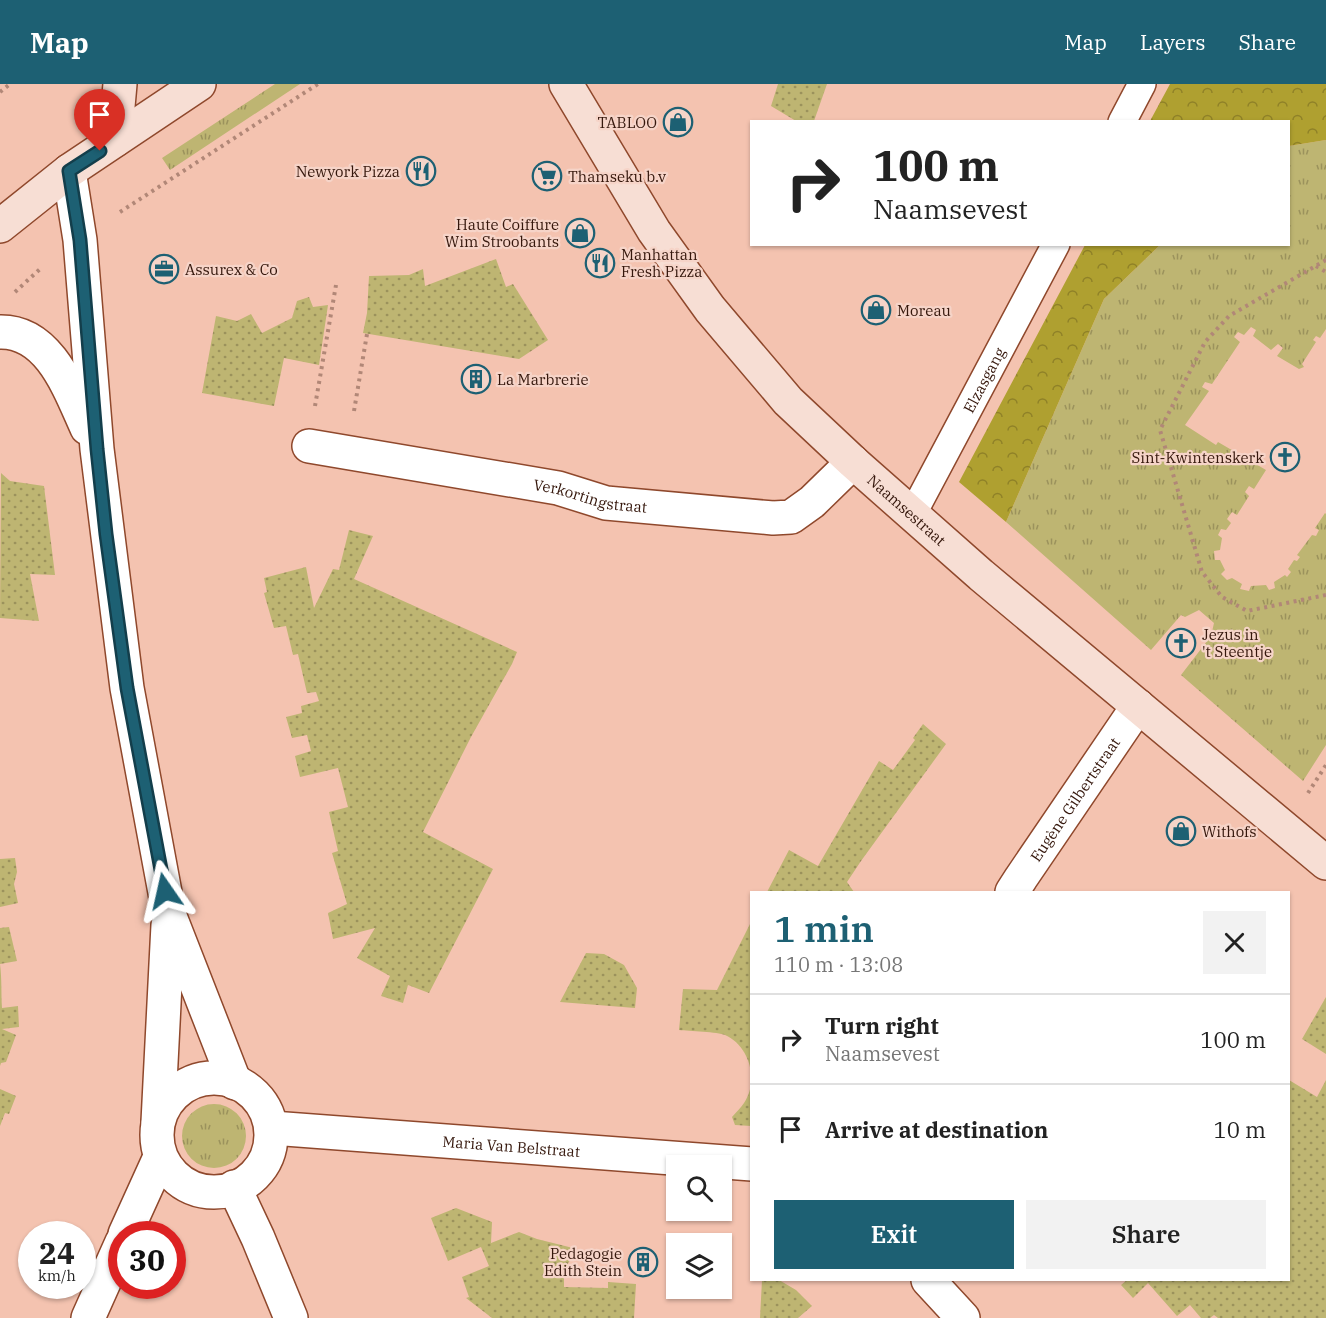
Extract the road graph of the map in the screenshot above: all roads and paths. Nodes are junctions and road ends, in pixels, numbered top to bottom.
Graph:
1 (10, 84) edge
2 (120, 84) edge
3 (199, 84) edge
4 (318, 84) edge
5 (566, 84) edge
6 (1142, 84) edge
7 (0, 92) edge
8 (1123, 120) edge
9 (115, 140) junction
10 (69, 171) junction
11 (118, 213) dead end
12 (0, 226) edge
13 (1055, 246) edge
14 (1326, 260) edge
15 (1316, 266) junction
16 (42, 267) dead end
17 (1326, 272) edge
18 (336, 285) dead end
19 (12, 294) dead end
20 (0, 332) edge
21 (368, 334) dead end
22 (359, 380) dead end
23 (318, 389) dead end
24 (309, 446) dead end
25 (97, 449) junction
26 (853, 462) junction
27 (912, 514) junction
28 (1326, 595) edge
29 (1138, 706) junction
30 (1326, 863) edge
31 (1013, 891) edge
32 (169, 914) junction
33 (235, 1083) junction
34 (158, 1122) junction
35 (272, 1128) junction
36 (160, 1157) junction
37 (750, 1164) edge
38 (234, 1187) junction
39 (131, 1221) edge
40 (108, 1273) edge
41 (929, 1281) edge
42 (88, 1318) edge
43 (291, 1318) edge
44 (963, 1318) edge

1 - 7 path
2 - 9 street
3 - 9 street
4 - 11 path
5 - 26 street, Naamsestraat
6 - 8 lane
9 - 10 street
10 - 12 street
10 - 25 street
13 - 27 lane, Elzasgang
14 - 15 path
15 - 17 path
15 - 28 path
16 - 19 path
18 - 23 path
20 - 25 street
21 - 22 path
24 - 26 street, Verkortingstraat
25 - 32 street
26 - 27 street, Naamsestraat
27 - 29 street, Naamsestraat
29 - 30 street, Naamsestraat
29 - 31 street, Eugène Gilbertstraat
32 - 33 street
32 - 34 street
33 - 34 street
33 - 35 street
34 - 36 street
35 - 37 street, Maria Van Belstraat
35 - 38 street
36 - 38 street
36 - 39 street
38 - 43 street
40 - 42 street
41 - 44 street

